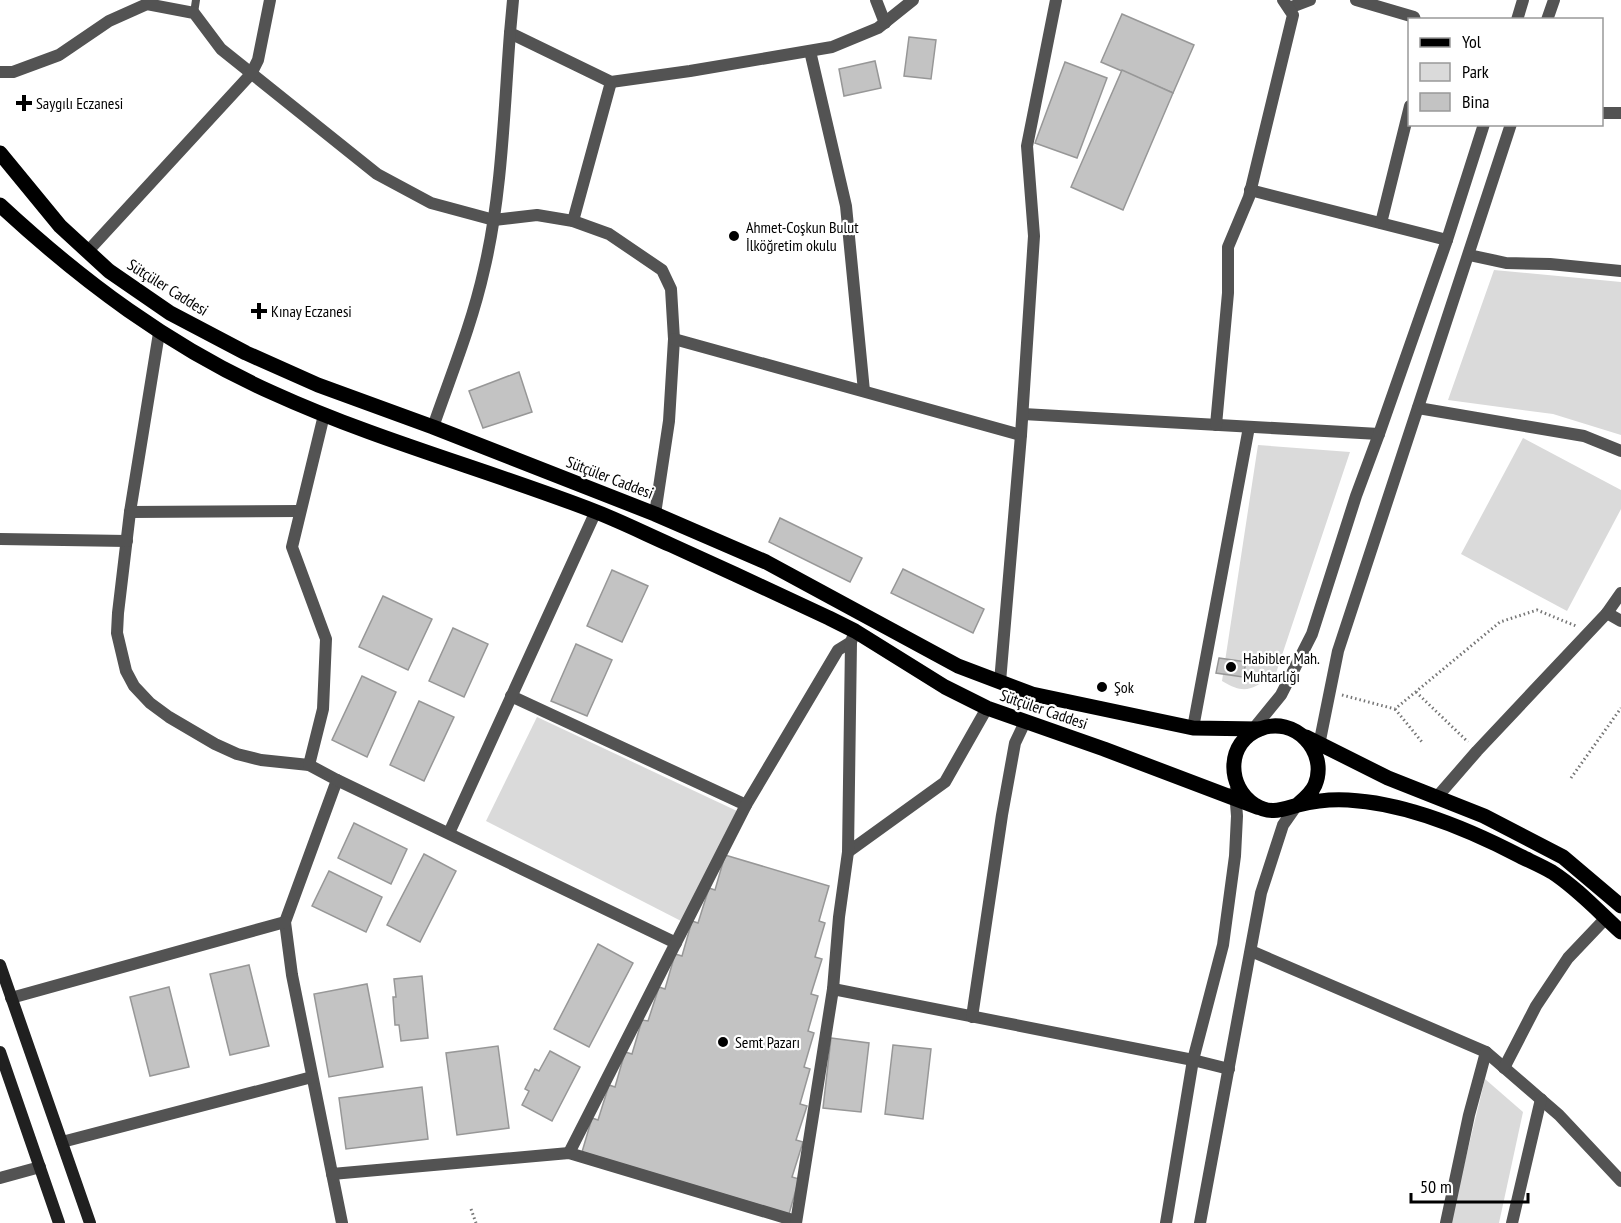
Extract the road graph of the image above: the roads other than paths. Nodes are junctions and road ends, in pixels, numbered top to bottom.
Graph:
1 (270, 0) edge
2 (513, 0) edge
3 (876, 0) edge
4 (913, 0) edge
5 (1056, 0) edge
6 (1310, 0) edge
7 (1356, 0) edge
8 (1523, 0) edge
9 (1554, 0) edge
10 (1286, 4) edge
11 (195, 6) edge
12 (1414, 18) edge
13 (1518, 18) edge
14 (1548, 18) edge
15 (885, 23) junction
16 (510, 33) junction
17 (810, 51) junction
18 (0, 72) edge
19 (251, 74) junction
20 (611, 82) junction
21 (1603, 113) edge
22 (1621, 113) edge
23 (1408, 114) edge
24 (1483, 126) edge
25 (1510, 126) edge
26 (0, 153) edge
27 (1250, 190) junction
28 (0, 205) edge
29 (494, 220) junction
30 (573, 221) junction
31 (1381, 223) junction
32 (1447, 240) junction
33 (88, 252) junction
34 (1469, 255) junction
35 (1621, 271) edge
36 (159, 333) junction
37 (674, 339) junction
38 (864, 391) junction
39 (1418, 408) junction
40 (1023, 414) junction
41 (324, 415) junction
42 (1216, 425) junction
43 (433, 427) junction
44 (1249, 427) junction
45 (1380, 434) junction
46 (1022, 435) junction
47 (1621, 451) edge
48 (300, 511) junction
49 (596, 511) junction
50 (130, 512) junction
51 (655, 514) junction
52 (0, 539) edge
53 (126, 541) junction
54 (1621, 593) edge
55 (1607, 613) junction
56 (1621, 621) edge
57 (853, 637) junction
58 (1000, 682) junction
59 (511, 696) junction
60 (987, 708) junction
61 (1025, 723) junction
62 (1193, 728) junction
63 (1253, 731) junction
64 (1318, 750) junction
65 (309, 765) junction
66 (1233, 775) junction
67 (337, 780) junction
68 (1437, 797) junction
69 (1235, 799) junction
70 (1297, 805) junction
71 (746, 806) junction
72 (1257, 807) junction
73 (449, 833) junction
74 (848, 852) junction
75 (1621, 906) edge
76 (1606, 918) junction
77 (285, 922) junction
78 (1621, 932) edge
79 (676, 943) junction
80 (1251, 951) junction
81 (0, 966) edge
82 (832, 989) junction
83 (11, 998) junction
84 (972, 1017) junction
85 (0, 1052) edge
86 (1486, 1052) junction
87 (1193, 1060) junction
88 (1504, 1068) junction
89 (1229, 1069) junction
90 (312, 1077) junction
91 (1541, 1099) junction
92 (62, 1142) junction
93 (569, 1153) junction
94 (40, 1167) junction
95 (332, 1174) junction
96 (0, 1178) edge
97 (1621, 1181) edge
98 (796, 1222) edge
99 (59, 1223) edge
100 (90, 1223) edge
101 (342, 1223) edge
102 (1166, 1223) edge
103 (1200, 1223) edge
104 (1446, 1223) edge
105 (1512, 1223) edge

1 - 19 street
2 - 16 street
3 - 15 street
4 - 15 street
5 - 40 street
6 - 10 street
7 - 12 street
8 - 13 street
9 - 14 street
10 - 27 street
11 - 18 street
11 - 19 street
15 - 17 street
16 - 20 street
16 - 29 street
17 - 20 street
17 - 38 street
19 - 29 street
19 - 33 street
20 - 30 street
21 - 22 street
23 - 31 street
24 - 32 street
25 - 34 street
26 - 33 main road, Sütçüler Caddesi
27 - 31 street
27 - 42 street
28 - 36 main road, Sütçüler Caddesi
29 - 30 street
29 - 43 street
30 - 37 street
31 - 32 street
32 - 45 street
33 - 43 main road, Sütçüler Caddesi
34 - 35 street
34 - 39 street
36 - 41 main road, Sütçüler Caddesi
36 - 50 street
37 - 38 street
37 - 51 street
38 - 46 street
39 - 47 street
39 - 64 street
40 - 42 street
40 - 46 street
41 - 48 street
41 - 49 main road, Sütçüler Caddesi
42 - 44 street
43 - 51 main road, Sütçüler Caddesi
44 - 45 street
44 - 62 street
45 - 63 street
46 - 58 street
48 - 50 street
48 - 65 street
49 - 57 main road, Sütçüler Caddesi
49 - 59 street
50 - 53 street
51 - 58 main road, Sütçüler Caddesi
52 - 53 street
53 - 65 street
54 - 55 street
55 - 56 street
55 - 68 street
57 - 60 main road, Sütçüler Caddesi
57 - 71 street
57 - 74 street
58 - 62 main road, Sütçüler Caddesi
59 - 71 street
59 - 73 street
60 - 61 main road, Sütçüler Caddesi
60 - 74 street
61 - 69 main road, Sütçüler Caddesi
61 - 84 street
62 - 63 main road, Sütçüler Caddesi
63 - 64 main road
63 - 66 main road
64 - 68 main road
64 - 70 main road
65 - 67 street
66 - 69 street
66 - 72 main road
67 - 73 street
67 - 77 street
68 - 75 main road
69 - 72 main road, Sütçüler Caddesi
69 - 87 street
70 - 72 main road
70 - 76 main road
70 - 80 street
71 - 79 street
73 - 79 street
74 - 82 street
76 - 78 main road
76 - 88 street
77 - 83 street
77 - 90 street
79 - 93 street
80 - 86 street
80 - 89 street
81 - 83 main road
82 - 84 street
82 - 98 street
83 - 92 main road
84 - 87 street
85 - 94 main road
86 - 88 street
86 - 104 street
87 - 89 street
87 - 102 street
88 - 91 street
89 - 103 street
90 - 92 street
90 - 95 street
91 - 97 street
91 - 105 street
92 - 100 main road
93 - 95 street
93 - 98 street
94 - 96 street
94 - 99 main road
95 - 101 street

